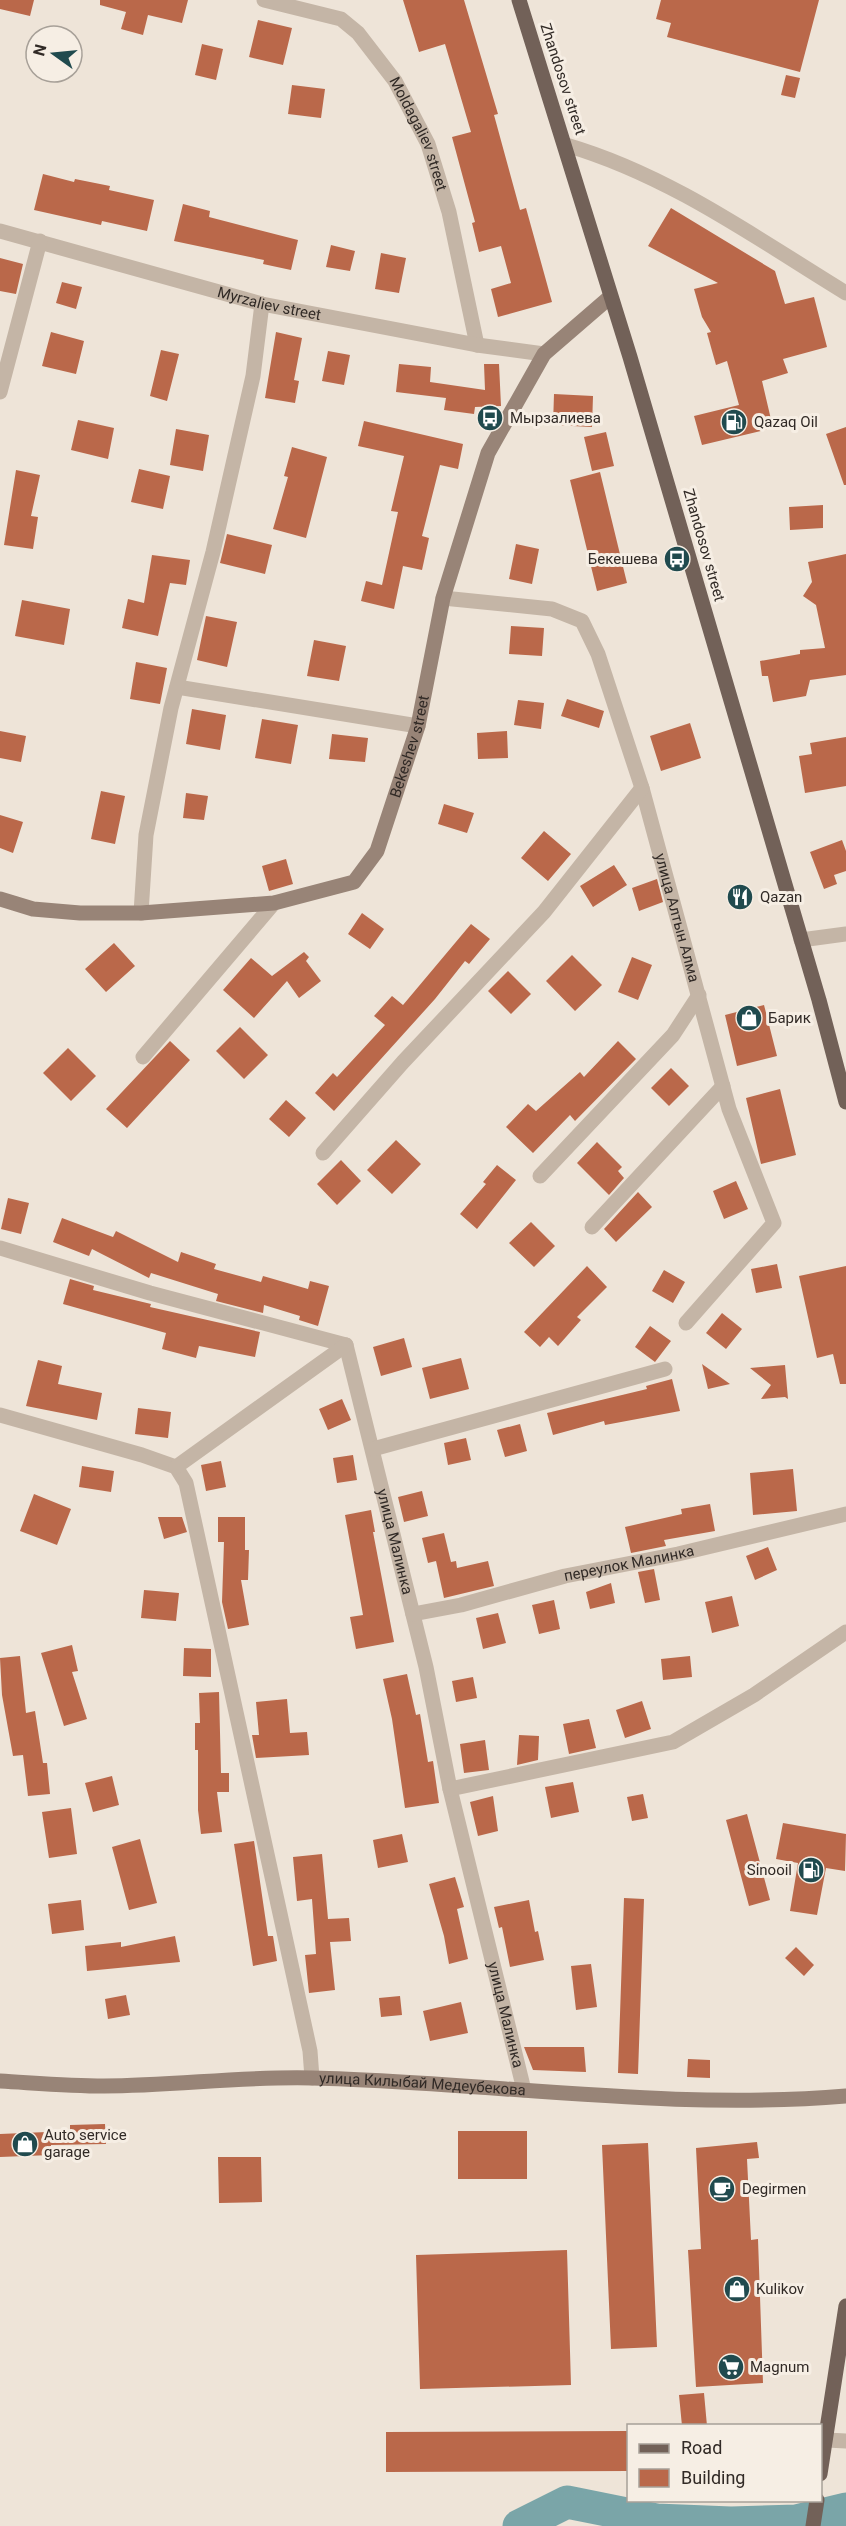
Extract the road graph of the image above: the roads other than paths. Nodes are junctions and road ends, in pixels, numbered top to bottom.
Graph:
1 (264, 0) edge
2 (519, 0) edge
3 (566, 145) junction
4 (0, 231) edge
5 (40, 241) junction
6 (846, 293) edge
7 (610, 297) junction
8 (262, 304) junction
9 (477, 345) junction
10 (544, 354) junction
11 (0, 392) edge
12 (443, 598) junction
13 (177, 687) junction
14 (418, 726) junction
15 (642, 788) junction
16 (0, 899) edge
17 (274, 903) junction
18 (141, 913) junction
19 (846, 934) edge
20 (801, 940) junction
21 (699, 995) junction
22 (143, 1057) dead end
23 (723, 1086) junction
24 (846, 1102) edge
25 (323, 1154) dead end
26 (540, 1176) dead end
27 (592, 1227) dead end
28 (0, 1248) edge
29 (686, 1323) dead end
30 (346, 1345) junction
31 (665, 1369) dead end
32 (0, 1415) edge
33 (373, 1449) junction
34 (176, 1467) junction
35 (846, 1514) edge
36 (412, 1614) junction
37 (846, 1632) edge
38 (450, 1789) junction
39 (312, 2078) junction
40 (0, 2081) edge
41 (524, 2090) junction
42 (846, 2096) edge
43 (846, 2306) edge
44 (826, 2440) junction
45 (846, 2441) edge
46 (822, 2463) edge
47 (817, 2502) edge
48 (813, 2526) edge

1 - 9 street, Moldagaliev street
2 - 3 main road, Zhandosov street
3 - 6 street
3 - 7 main road, Zhandosov street
4 - 5 street, Myrzaliev street
5 - 8 street, Myrzaliev street
5 - 11 street
7 - 10 main road, Bekeshev street
7 - 20 main road, Zhandosov street
8 - 9 street, Myrzaliev street
8 - 13 street
9 - 10 street, Myrzaliev street
10 - 12 main road, Bekeshev street
12 - 14 main road, Bekeshev street
12 - 15 street, улица Алтын Алма
13 - 14 street
13 - 18 street
14 - 17 main road, Bekeshev street
15 - 21 street, улица Алтын Алма
15 - 25 street
16 - 18 main road, Bekeshev street
17 - 18 main road, Bekeshev street
17 - 22 street
19 - 20 street
20 - 24 main road, Zhandosov street
21 - 23 street, улица Алтын Алма
21 - 26 street
23 - 27 street
23 - 29 street, улица Алтын Алма
28 - 30 street
30 - 33 street, улица Малинка
30 - 34 street
31 - 33 street
32 - 34 street
33 - 36 street, улица Малинка
34 - 39 street
35 - 36 street, переулок Малинка
36 - 38 street, улица Малинка
37 - 38 street
38 - 41 street, улица Малинка
39 - 40 main road, улица Килыбай Медеубекова
39 - 41 main road, улица Килыбай Медеубекова
41 - 42 main road, улица Килыбай Медеубекова
43 - 44 main road
44 - 45 street
44 - 46 main road
47 - 48 main road

